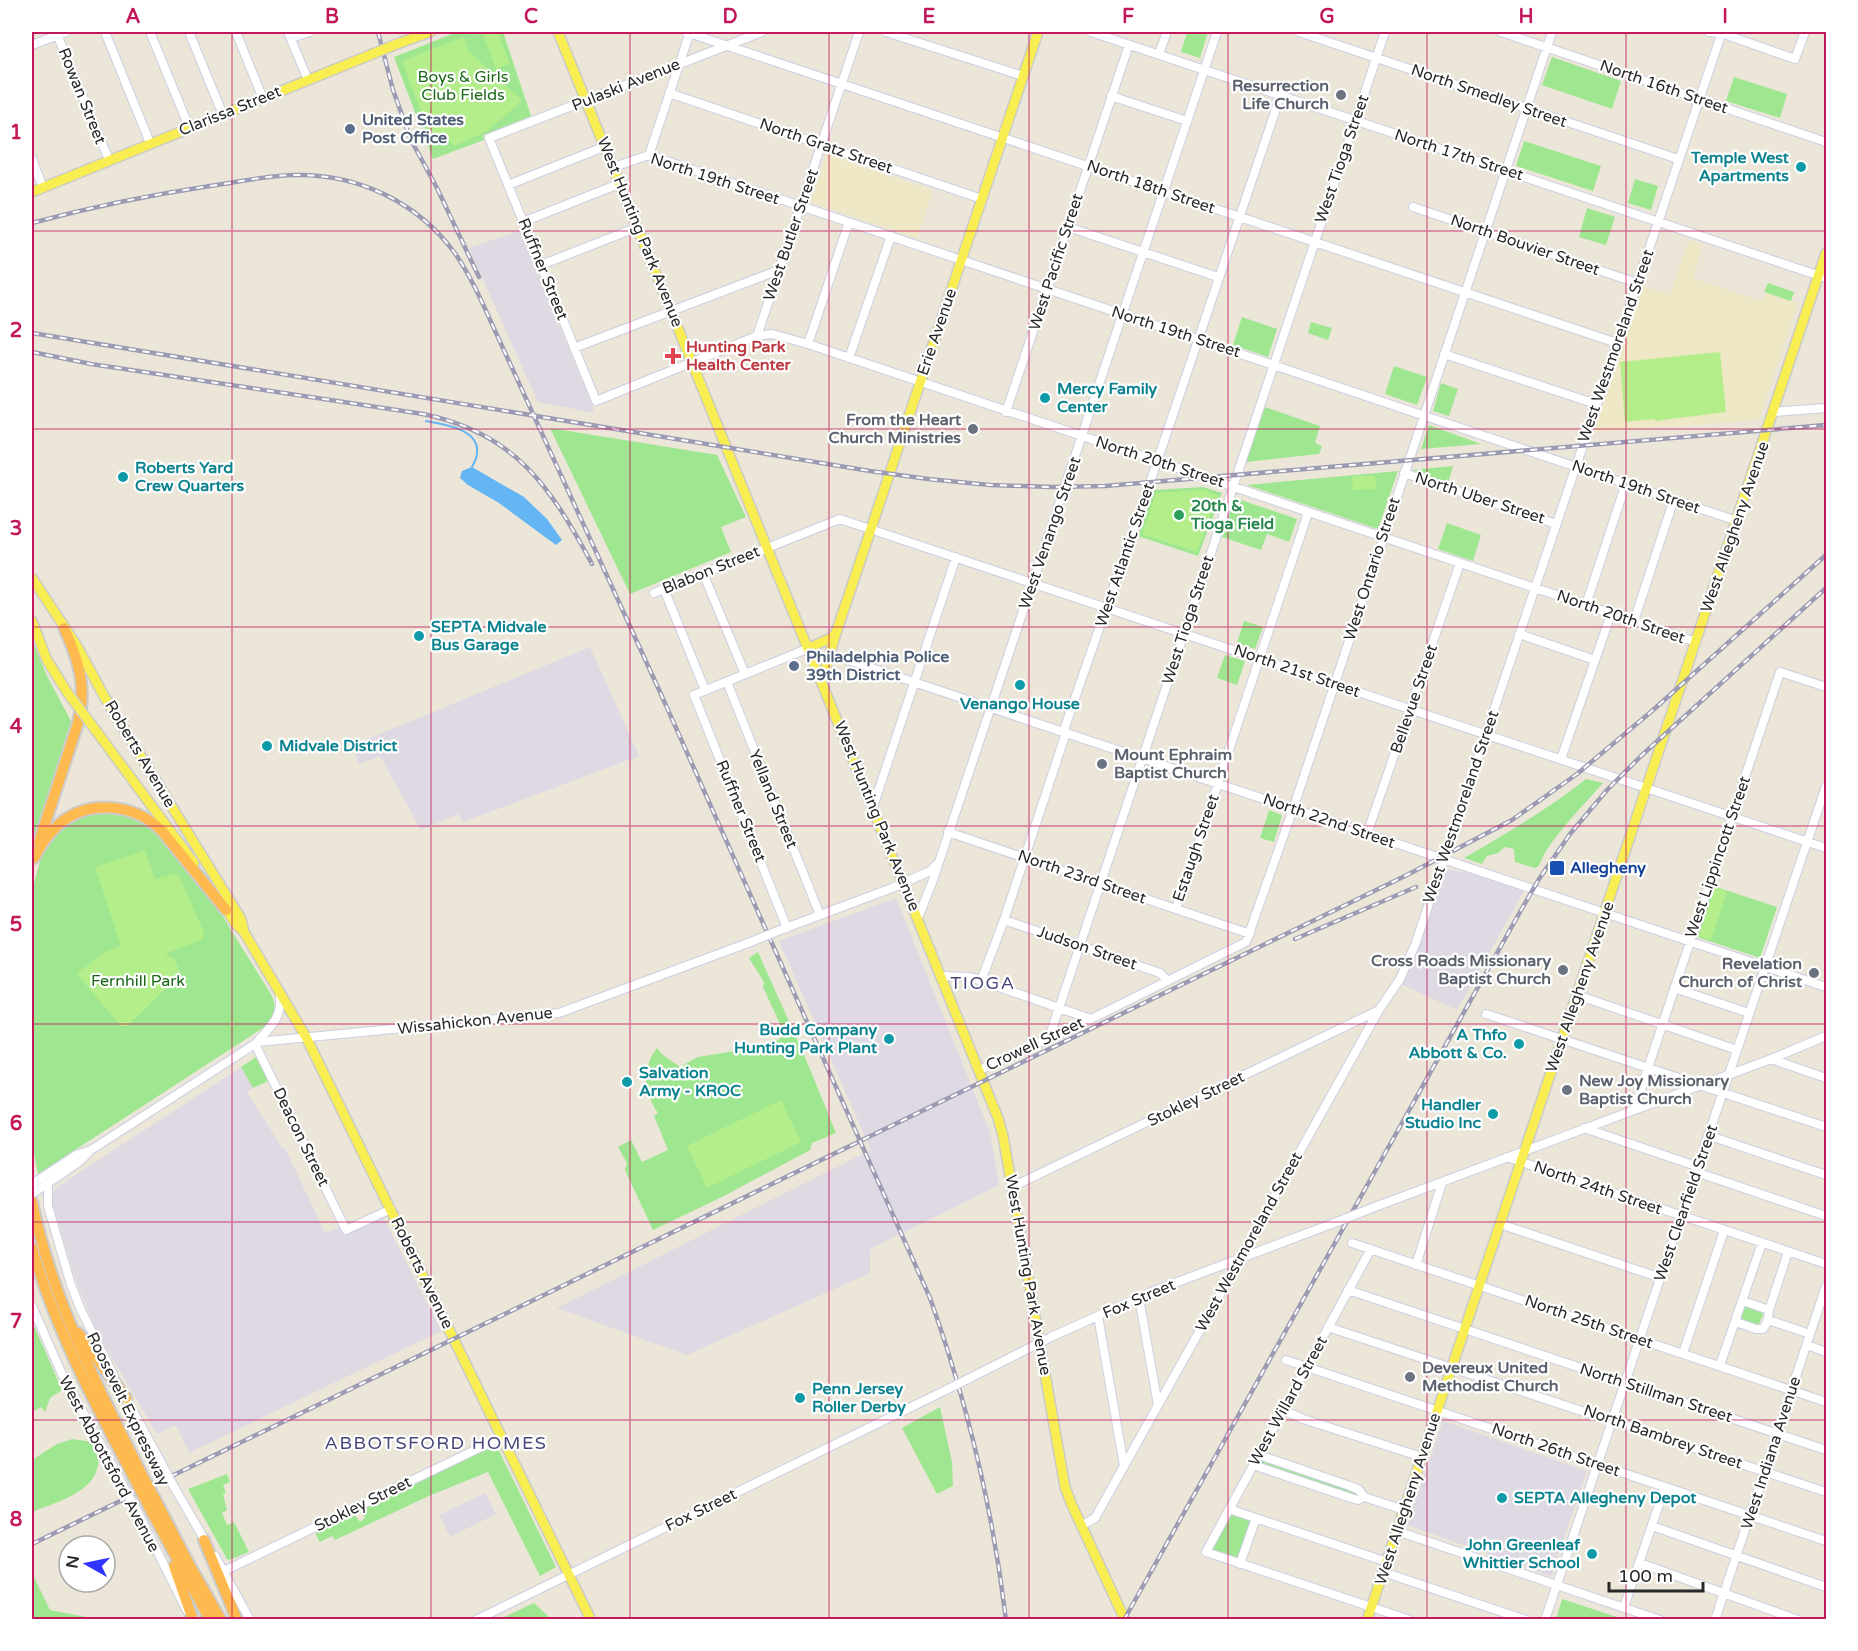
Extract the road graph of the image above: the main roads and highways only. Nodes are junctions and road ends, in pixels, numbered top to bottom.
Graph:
1 (430, 32) edge
2 (558, 32) edge
3 (1038, 32) edge
4 (32, 192) edge
5 (1827, 253) edge
6 (1823, 277) edge
7 (32, 578) edge
8 (32, 621) edge
9 (64, 628) junction
10 (836, 633) junction
11 (809, 648) junction
12 (822, 680) junction
13 (33, 861) edge
14 (226, 910) junction
15 (244, 932) junction
16 (32, 1202) edge
17 (32, 1248) edge
18 (66, 1314) junction
19 (126, 1398) road end
20 (136, 1472) junction
21 (152, 1502) junction
22 (204, 1540) road end
23 (171, 1551) junction
24 (193, 1620) edge
25 (210, 1620) edge
26 (221, 1620) edge
27 (237, 1620) edge
28 (591, 1620) edge
29 (1125, 1620) edge
30 (1367, 1620) edge

1 - 4 main road, Clarissa Street, bridge
2 - 11 main road, West Hunting Park Avenue
3 - 10 main road, Erie Avenue
5 - 6 main road, West Allegheny Avenue
6 - 30 main road, West Allegheny Avenue
7 - 9 main road, Roberts Avenue
8 - 14 main road, Roberts Avenue, bridge
9 - 13 highway
9 - 15 main road, Roberts Avenue
10 - 11 main road
10 - 12 main road, Erie Avenue
11 - 12 main road, West Hunting Park Avenue
12 - 29 main road, West Hunting Park Avenue
13 - 14 highway
14 - 15 main road, Roberts Avenue
15 - 28 main road, Roberts Avenue
16 - 18 highway, Roosevelt Expressway
17 - 20 highway, Roosevelt Expressway
18 - 19 highway
18 - 20 highway, Roosevelt Expressway
20 - 21 highway, Roosevelt Expressway, bridge
21 - 23 highway, Roosevelt Expressway
21 - 26 highway, Roosevelt Expressway
22 - 27 highway
23 - 24 highway
23 - 25 highway, Roosevelt Expressway

